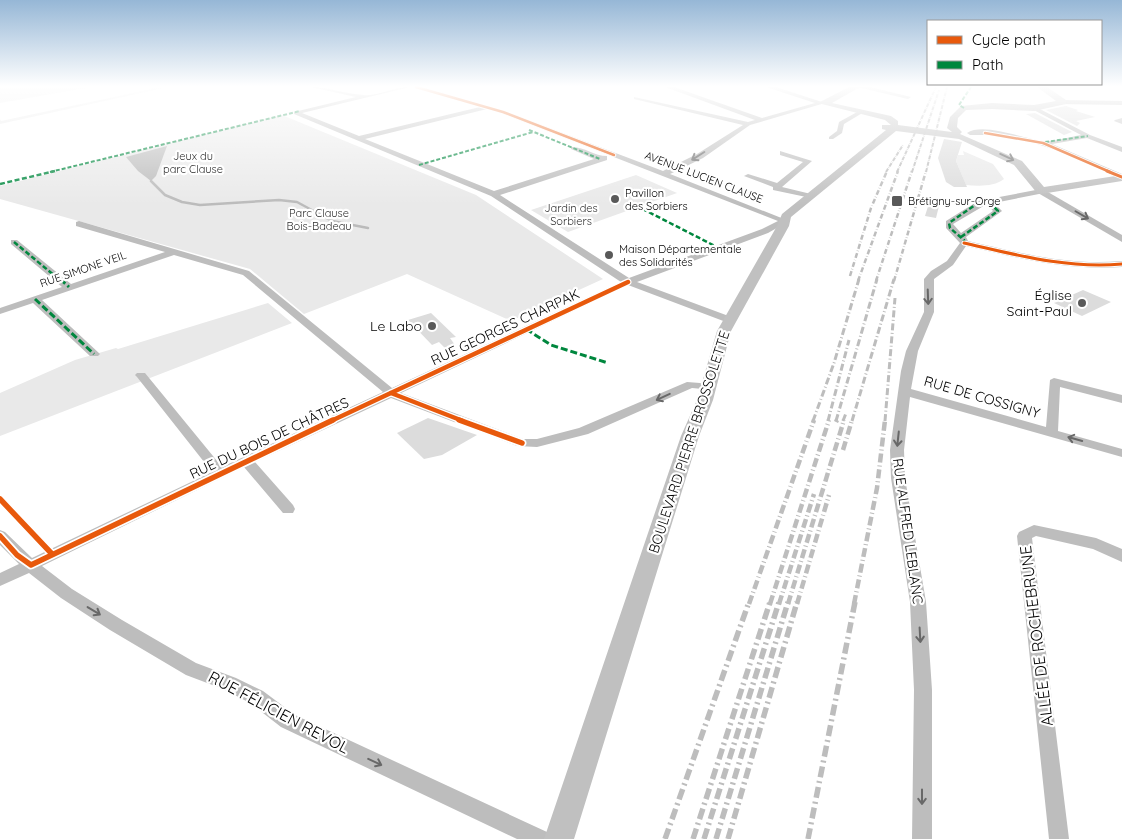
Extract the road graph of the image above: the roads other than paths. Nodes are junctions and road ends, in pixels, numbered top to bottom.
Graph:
1 (327, 126) edge
2 (409, 126) edge
3 (520, 126) edge
4 (539, 126) edge
5 (745, 126) edge
6 (841, 126) edge
7 (889, 126) edge
8 (908, 126) edge
9 (957, 126) edge
10 (1069, 126) edge
11 (960, 133) junction
12 (1088, 136) junction
13 (831, 138) dead end
14 (357, 139) junction
15 (1043, 143) junction
16 (1122, 150) edge
17 (783, 153) dead end
18 (614, 154) junction
19 (600, 159) junction
20 (664, 174) junction
21 (748, 176) dead end
22 (1122, 178) edge
23 (777, 186) junction
24 (1042, 191) junction
25 (494, 194) junction
26 (808, 196) junction
27 (988, 201) junction
28 (785, 221) junction
29 (79, 224) dead end
30 (1122, 239) edge
31 (962, 240) junction
32 (14, 242) dead end
33 (174, 252) junction
34 (1122, 264) edge
35 (628, 282) junction
36 (69, 287) junction
37 (35, 299) junction
38 (0, 311) edge
39 (730, 320) junction
40 (94, 354) dead end
41 (142, 375) dead end
42 (709, 388) junction
43 (903, 390) junction
44 (392, 393) junction
45 (1122, 399) edge
46 (1052, 432) junction
47 (1122, 452) edge
48 (247, 462) junction
49 (221, 474) junction
50 (288, 509) dead end
51 (0, 536) edge
52 (1122, 556) edge
53 (31, 565) junction
54 (0, 580) edge
55 (540, 839) edge
56 (559, 839) edge
57 (922, 839) edge
58 (1060, 839) edge

1 - 14 street
2 - 14 street
3 - 19 street
4 - 18 street, AVENUE LUCIEN CLAUSE
5 -> 20 street
6 - 13 street
7 - 26 main road, BOULEVARD PIERRE BROSSOLETTE
8 - 11 main road
9 - 11 main road
10 - 12 street
11 - 15 street
11 -> 24 main road
12 - 15 street
12 - 16 street
14 - 25 street
15 - 22 street
17 - 23 street
18 - 19 street
18 - 20 street, AVENUE LUCIEN CLAUSE
19 - 25 street
20 - 28 street, AVENUE LUCIEN CLAUSE
21 - 23 street
22 - 24 main road
23 - 26 street
24 - 27 street
24 -> 30 street
25 - 35 street
26 - 28 main road, BOULEVARD PIERRE BROSSOLETTE
27 - 31 street, RUE ALFRED LEBLANC
27 - 31 street
28 - 35 street, RUE GEORGES CHARPAK
28 - 39 main road, BOULEVARD PIERRE BROSSOLETTE
29 - 33 street
31 - 34 street
31 -> 43 street, RUE ALFRED LEBLANC
32 - 36 street
33 - 36 street, RUE SIMONE VEIL
33 - 44 street
35 - 39 street
35 - 44 street, RUE GEORGES CHARPAK
36 - 37 street, RUE SIMONE VEIL
37 - 38 street, RUE SIMONE VEIL
37 - 40 street
39 - 42 main road, BOULEVARD PIERRE BROSSOLETTE
41 - 49 street
42 -> 44 street
42 - 56 main road, BOULEVARD PIERRE BROSSOLETTE
43 - 46 street, RUE DE COSSIGNY
43 -> 57 street, RUE ALFRED LEBLANC
44 - 48 street, RUE DU BOIS DE CHÂTRES
45 - 46 street, RUE DE COSSIGNY
47 -> 46 street, RUE DE COSSIGNY
48 - 49 street, RUE DU BOIS DE CHÂTRES
48 - 50 street
49 - 53 street, RUE DU BOIS DE CHÂTRES
51 - 53 street, RUE FÉLICIEN REVOL
52 - 58 street, ALLÉE DE ROCHEBRUNE
53 - 54 street, RUE DU BOIS DE CHÂTRES
53 -> 55 street, RUE FÉLICIEN REVOL

